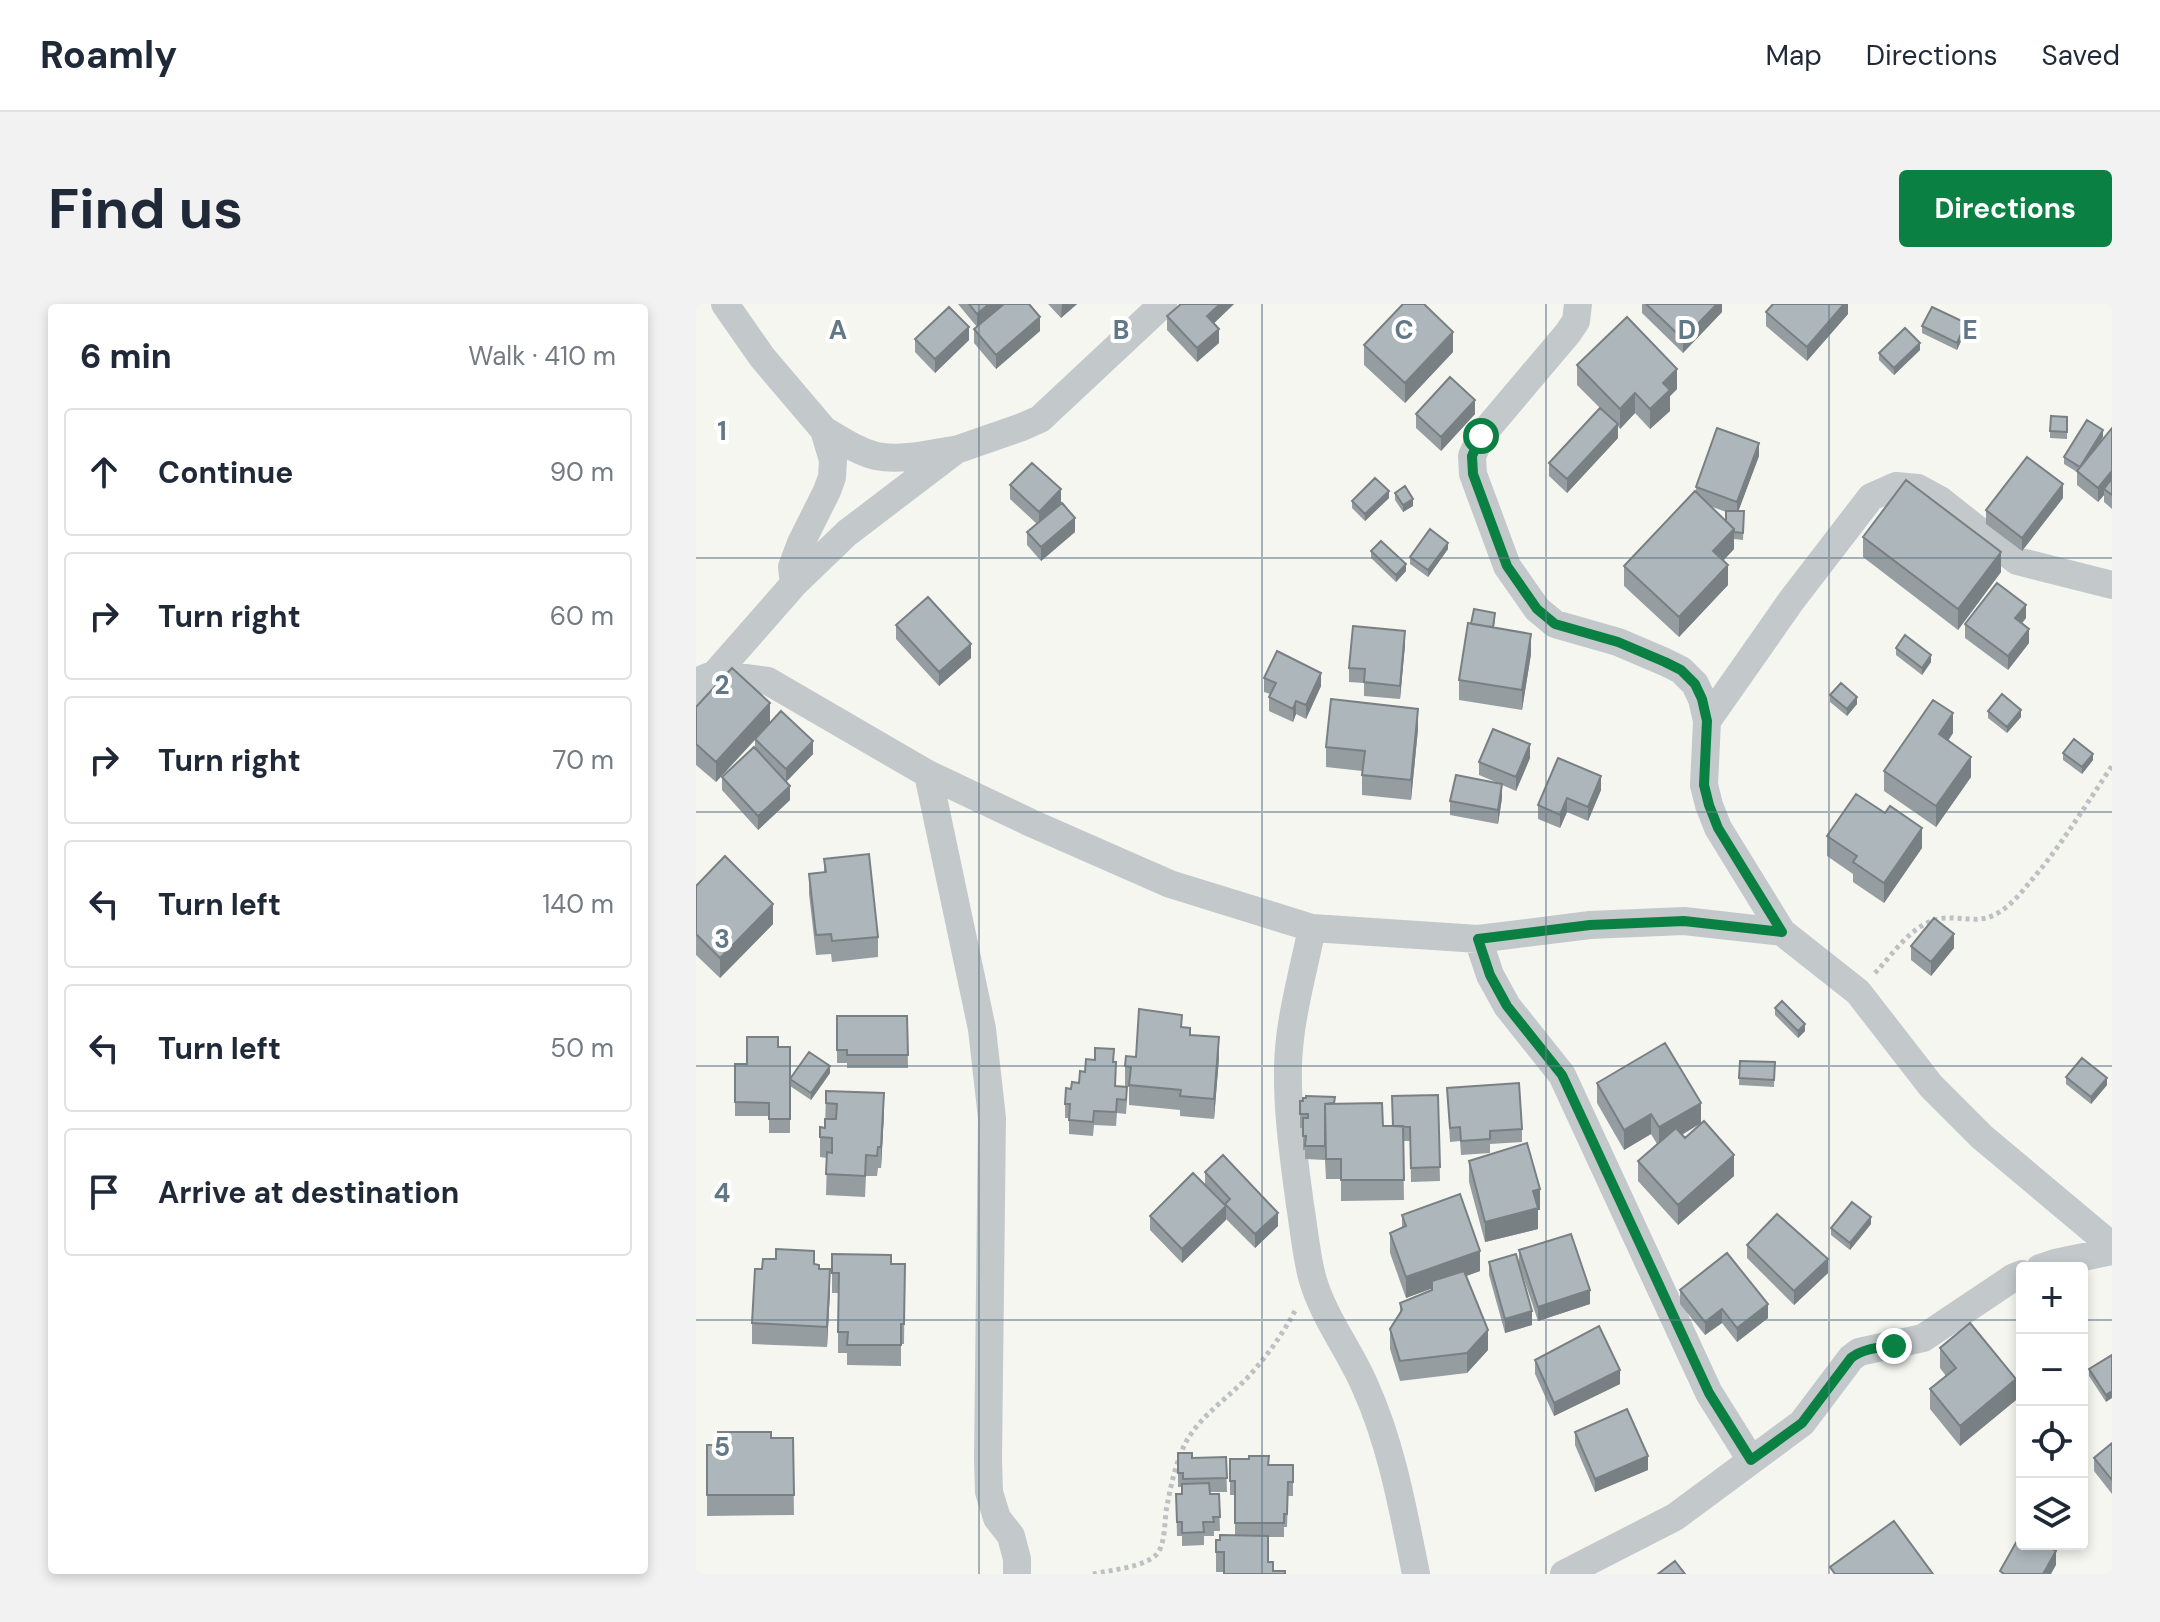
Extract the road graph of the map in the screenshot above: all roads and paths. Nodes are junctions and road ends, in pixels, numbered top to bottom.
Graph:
1 (725, 304) edge
2 (1163, 304) edge
3 (1578, 304) edge
4 (824, 430) junction
5 (956, 450) junction
6 (794, 584) junction
7 (2112, 585) edge
8 (706, 678) edge
9 (696, 702) edge
10 (1707, 721) junction
11 (2112, 766) edge
12 (928, 774) junction
13 (1312, 928) junction
14 (1782, 932) junction
15 (1478, 939) junction
16 (1858, 992) junction
17 (2112, 1249) edge
18 (2059, 1262) edge
19 (2016, 1276) edge
20 (1312, 1278) junction
21 (1751, 1460) junction
22 (1017, 1574) edge
23 (1093, 1574) edge
24 (1416, 1574) edge
25 (1564, 1574) edge

1 - 4 street
2 - 5 street
3 - 10 street
4 - 5 street
4 - 6 street
5 - 6 street
6 - 8 street
7 - 10 street
8 - 9 street
8 - 12 street
10 - 14 street
11 - 16 path
12 - 13 street
12 - 22 street
13 - 15 street
13 - 20 street
14 - 15 street
14 - 16 street
15 - 21 street
16 - 17 street
17 - 18 street
19 - 21 street
20 - 23 path
20 - 24 street
21 - 25 street

